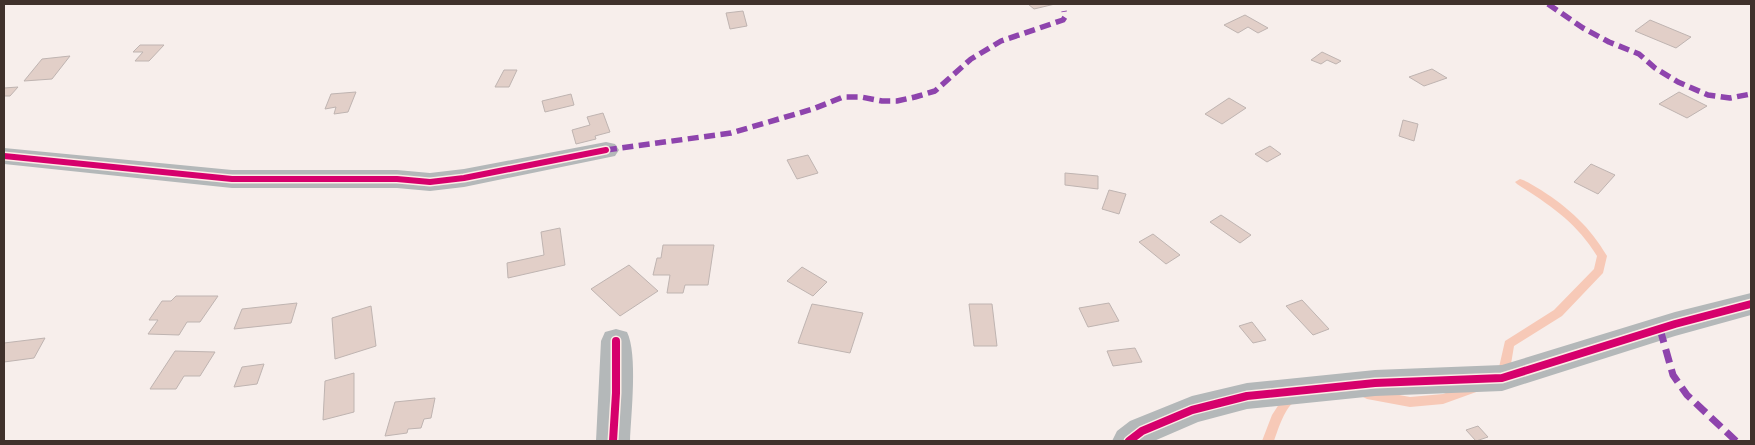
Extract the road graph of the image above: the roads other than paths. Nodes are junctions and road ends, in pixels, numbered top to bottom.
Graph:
1 (606, 150) dead end
2 (4, 156) edge
3 (1751, 304) edge
4 (616, 341) dead end
5 (612, 441) edge
6 (1128, 441) edge

1 - 2 street
3 - 6 street
4 - 5 street

